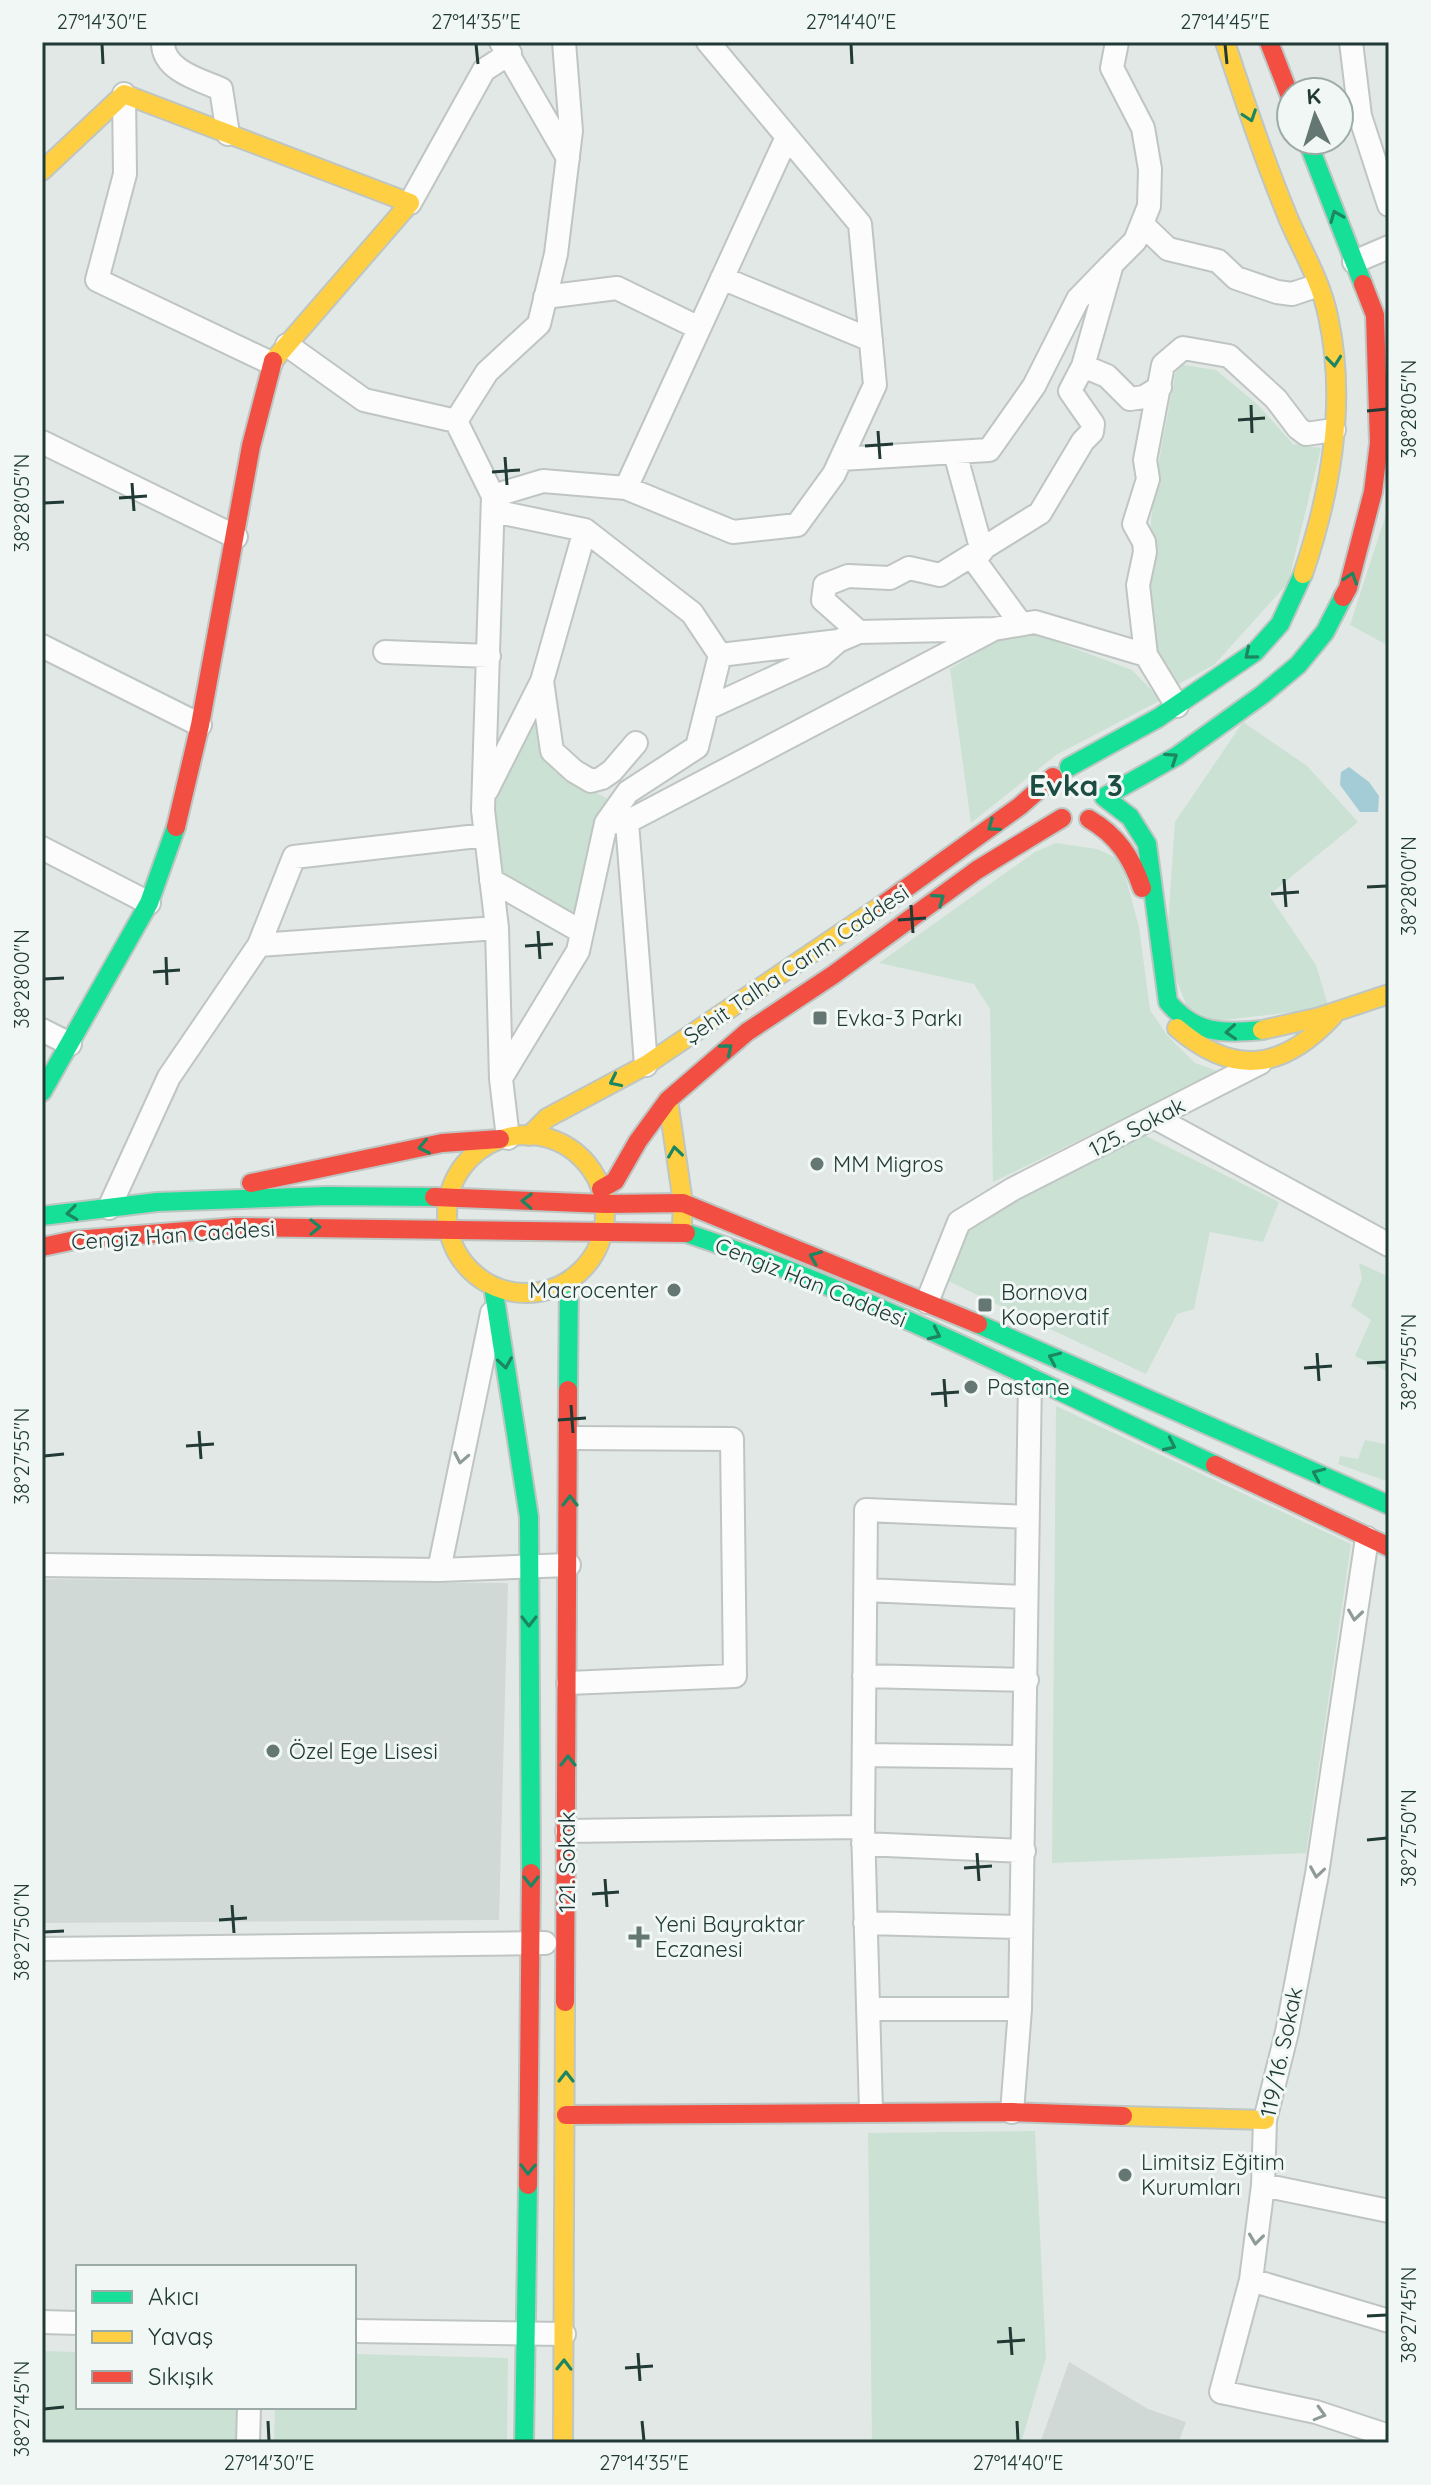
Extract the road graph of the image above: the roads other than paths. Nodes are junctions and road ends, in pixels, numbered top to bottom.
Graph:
1 (163, 42) edge
2 (564, 42) edge
3 (708, 42) edge
4 (1117, 42) edge
5 (1225, 42) edge
6 (1269, 42) edge
7 (1351, 42) edge
8 (506, 48) edge
9 (1282, 76) edge
10 (124, 94) junction
11 (228, 134) junction
12 (787, 137) junction
13 (1313, 156) edge
14 (568, 158) junction
15 (42, 171) edge
16 (410, 203) junction
17 (1389, 205) edge
18 (1142, 224) junction
19 (1389, 247) edge
20 (1354, 262) junction
21 (1112, 264) junction
22 (722, 278) junction
23 (1316, 286) junction
24 (545, 297) junction
25 (699, 328) junction
26 (871, 340) junction
27 (287, 345) junction
28 (271, 363) junction
29 (1083, 366) junction
30 (1160, 387) junction
31 (456, 421) junction
32 (1334, 430) junction
33 (42, 442) edge
34 (955, 453) junction
35 (841, 459) junction
36 (626, 488) junction
37 (493, 504) junction
38 (585, 530) junction
39 (236, 537) junction
40 (977, 554) junction
41 (1307, 623) junction
42 (1021, 624) junction
43 (994, 629) junction
44 (848, 636) junction
45 (42, 646) edge
46 (385, 652) dead end
47 (720, 655) junction
48 (1146, 655) junction
49 (489, 656) junction
50 (542, 681) junction
51 (1177, 706) junction
52 (708, 708) junction
53 (200, 725) junction
54 (636, 743) dead end
55 (612, 771) junction
56 (1061, 772) junction
57 (1100, 783) junction
58 (628, 792) junction
59 (483, 798) junction
60 (1062, 818) junction
61 (1089, 819) junction
62 (616, 822) junction
63 (486, 835) junction
64 (42, 848) edge
65 (491, 880) junction
66 (149, 903) junction
67 (497, 928) junction
68 (582, 932) junction
69 (259, 945) junction
70 (1389, 994) edge
71 (1335, 1013) junction
72 (42, 1030) edge
73 (1260, 1030) junction
74 (70, 1044) junction
75 (1262, 1062) junction
76 (646, 1065) junction
77 (501, 1079) junction
78 (42, 1092) edge
79 (668, 1100) junction
80 (1156, 1118) junction
81 (513, 1138) junction
82 (603, 1196) junction
83 (449, 1197) junction
84 (157, 1202) junction
85 (683, 1203) junction
86 (109, 1208) junction
87 (42, 1216) edge
88 (447, 1228) junction
89 (681, 1231) junction
90 (603, 1232) junction
91 (1389, 1245) edge
92 (42, 1247) edge
93 (569, 1280) junction
94 (494, 1293) junction
95 (927, 1302) junction
96 (1030, 1379) junction
97 (570, 1438) junction
98 (1389, 1505) edge
99 (1027, 1517) junction
100 (1367, 1538) junction
101 (1389, 1547) edge
102 (42, 1565) edge
103 (569, 1565) junction
104 (529, 1566) junction
105 (439, 1570) junction
106 (866, 1590) junction
107 (1026, 1597) junction
108 (864, 1676) junction
109 (1027, 1680) junction
110 (568, 1683) junction
111 (864, 1755) junction
112 (1024, 1757) junction
113 (567, 1831) junction
114 (863, 1835) junction
115 (1024, 1851) junction
116 (865, 1923) junction
117 (1021, 1927) junction
118 (567, 1941) junction
119 (531, 1944) junction
120 (42, 1949) edge
121 (868, 2009) junction
122 (1020, 2009) junction
123 (871, 2111) junction
124 (1012, 2112) junction
125 (566, 2115) junction
126 (1265, 2120) junction
127 (1263, 2185) junction
128 (1389, 2211) edge
129 (1251, 2280) junction
130 (1389, 2321) edge
131 (42, 2322) edge
132 (76, 2323) edge
133 (356, 2331) edge
134 (526, 2334) junction
135 (564, 2334) junction
136 (249, 2409) edge
137 (1389, 2436) edge
138 (248, 2443) edge
139 (524, 2443) edge
140 (563, 2443) edge

1 - 11 street
2 - 14 street
3 - 12 street
4 - 18 street
5 -> 23 street, Şehit Talha Carım Caddesi
6 - 9 street
7 - 17 street
8 - 14 street
8 - 16 street
10 - 11 street
10 - 15 street
10 - 28 street
11 - 16 street
12 - 22 street
12 - 26 street
20 -> 13 street, Şehit Talha Carım Caddesi
14 - 24 street
16 - 27 street
18 - 21 street
18 - 23 street
19 - 20 street
41 -> 20 street, Şehit Talha Carım Caddesi
21 - 29 street
21 - 34 street
22 - 25 street
22 - 26 street
23 -> 32 street, Şehit Talha Carım Caddesi
24 - 25 street
24 - 31 street
25 - 36 street
26 - 35 street
27 - 28 street
27 - 31 street
28 - 39 street
29 - 30 street
29 - 40 street
30 - 32 street
30 - 48 street
31 - 37 street
32 - 41 street, Şehit Talha Carım Caddesi
33 - 39 street
34 - 35 street
34 - 40 street
35 - 36 street
36 - 37 street
37 - 38 street
37 - 49 street
38 - 47 street
38 - 50 street
39 - 53 street
40 - 42 street
40 - 44 street
41 -> 51 street, Şehit Talha Carım Caddesi
57 -> 41 street, Şehit Talha Carım Caddesi
42 - 43 street
42 - 48 street
43 - 44 street
43 - 62 street
44 - 47 street
44 - 52 street
45 - 53 street
46 - 49 street
47 - 52 street
48 - 51 street
49 - 59 street
50 - 55 street
50 - 59 street
51 - 56 street, Şehit Talha Carım Caddesi
52 - 58 street
53 - 66 street
54 - 55 street
55 - 58 street
56 - 57 street
56 - 60 street
56 -> 76 street, Şehit Talha Carım Caddesi
57 - 61 street
73 -> 57 street
58 - 62 street
59 - 63 street
60 - 61 street
79 -> 60 street, Şehit Talha Carım Caddesi
61 - 75 street
62 - 68 street
62 - 76 street
63 - 65 street
63 - 69 street
64 - 66 street
65 - 67 street
65 - 68 street
66 - 74 street
67 - 69 street
67 - 77 street
68 - 77 street
69 - 86 street
70 - 71 street, 125. Sokak
71 - 73 street
71 - 75 street, 125. Sokak
72 - 74 street
73 - 75 street
74 - 78 street
75 - 80 street, 125. Sokak
76 -> 81 street, Şehit Talha Carım Caddesi
77 - 81 street
79 - 82 street, Şehit Talha Carım Caddesi
85 -> 79 street
80 - 91 street
80 - 95 street, 125. Sokak
81 - 82 street
81 - 83 street
81 -> 84 street
82 -> 83 street, Cengiz Han Caddesi
82 - 85 street, Cengiz Han Caddesi
82 - 90 street
83 - 84 street, Cengiz Han Caddesi
83 - 88 street
84 - 86 street, Cengiz Han Caddesi
85 - 89 street
95 -> 85 street, Cengiz Han Caddesi
86 -> 87 street, Cengiz Han Caddesi
88 - 90 street, Cengiz Han Caddesi
92 -> 88 street, Cengiz Han Caddesi
88 - 94 street
89 - 90 street, Cengiz Han Caddesi
89 -> 96 street, Cengiz Han Caddesi
90 - 93 street
93 - 94 street
93 - 97 street, 121. Sokak
94 -> 104 street, 121. Sokak
94 -> 105 street
98 -> 95 street, Cengiz Han Caddesi
96 - 99 street
96 -> 100 street, Cengiz Han Caddesi
103 -> 97 street, 121. Sokak
97 - 110 street
99 - 106 street
99 - 107 street
100 - 101 street, Cengiz Han Caddesi
100 -> 126 street, 119/16. Sokak
102 - 105 street
103 - 104 street
103 - 110 street, 121. Sokak
104 - 105 street
104 -> 119 street, 121. Sokak
106 - 107 street
106 - 108 street
107 - 109 street
108 - 109 street
108 - 111 street
109 - 112 street
113 -> 110 street, 121. Sokak
111 - 112 street
111 - 114 street
112 - 115 street
113 - 114 street
113 - 118 street, 121. Sokak
114 - 115 street
114 - 116 street
115 - 117 street
116 - 117 street
116 - 121 street
117 - 122 street
118 - 119 street
125 -> 118 street, 121. Sokak
119 - 120 street
119 -> 134 street, 121. Sokak
121 - 122 street
121 - 123 street
122 - 124 street
123 - 124 street
123 - 125 street
124 - 126 street
125 - 135 street, 121. Sokak
126 - 127 street, 119/16. Sokak
127 - 128 street
127 -> 129 street, 119/16. Sokak
129 - 130 street
129 -> 137 street, 119/16. Sokak
131 - 132 street
133 - 134 street
134 - 135 street
134 - 139 street, 121. Sokak
140 -> 135 street, 121. Sokak
136 - 138 street

